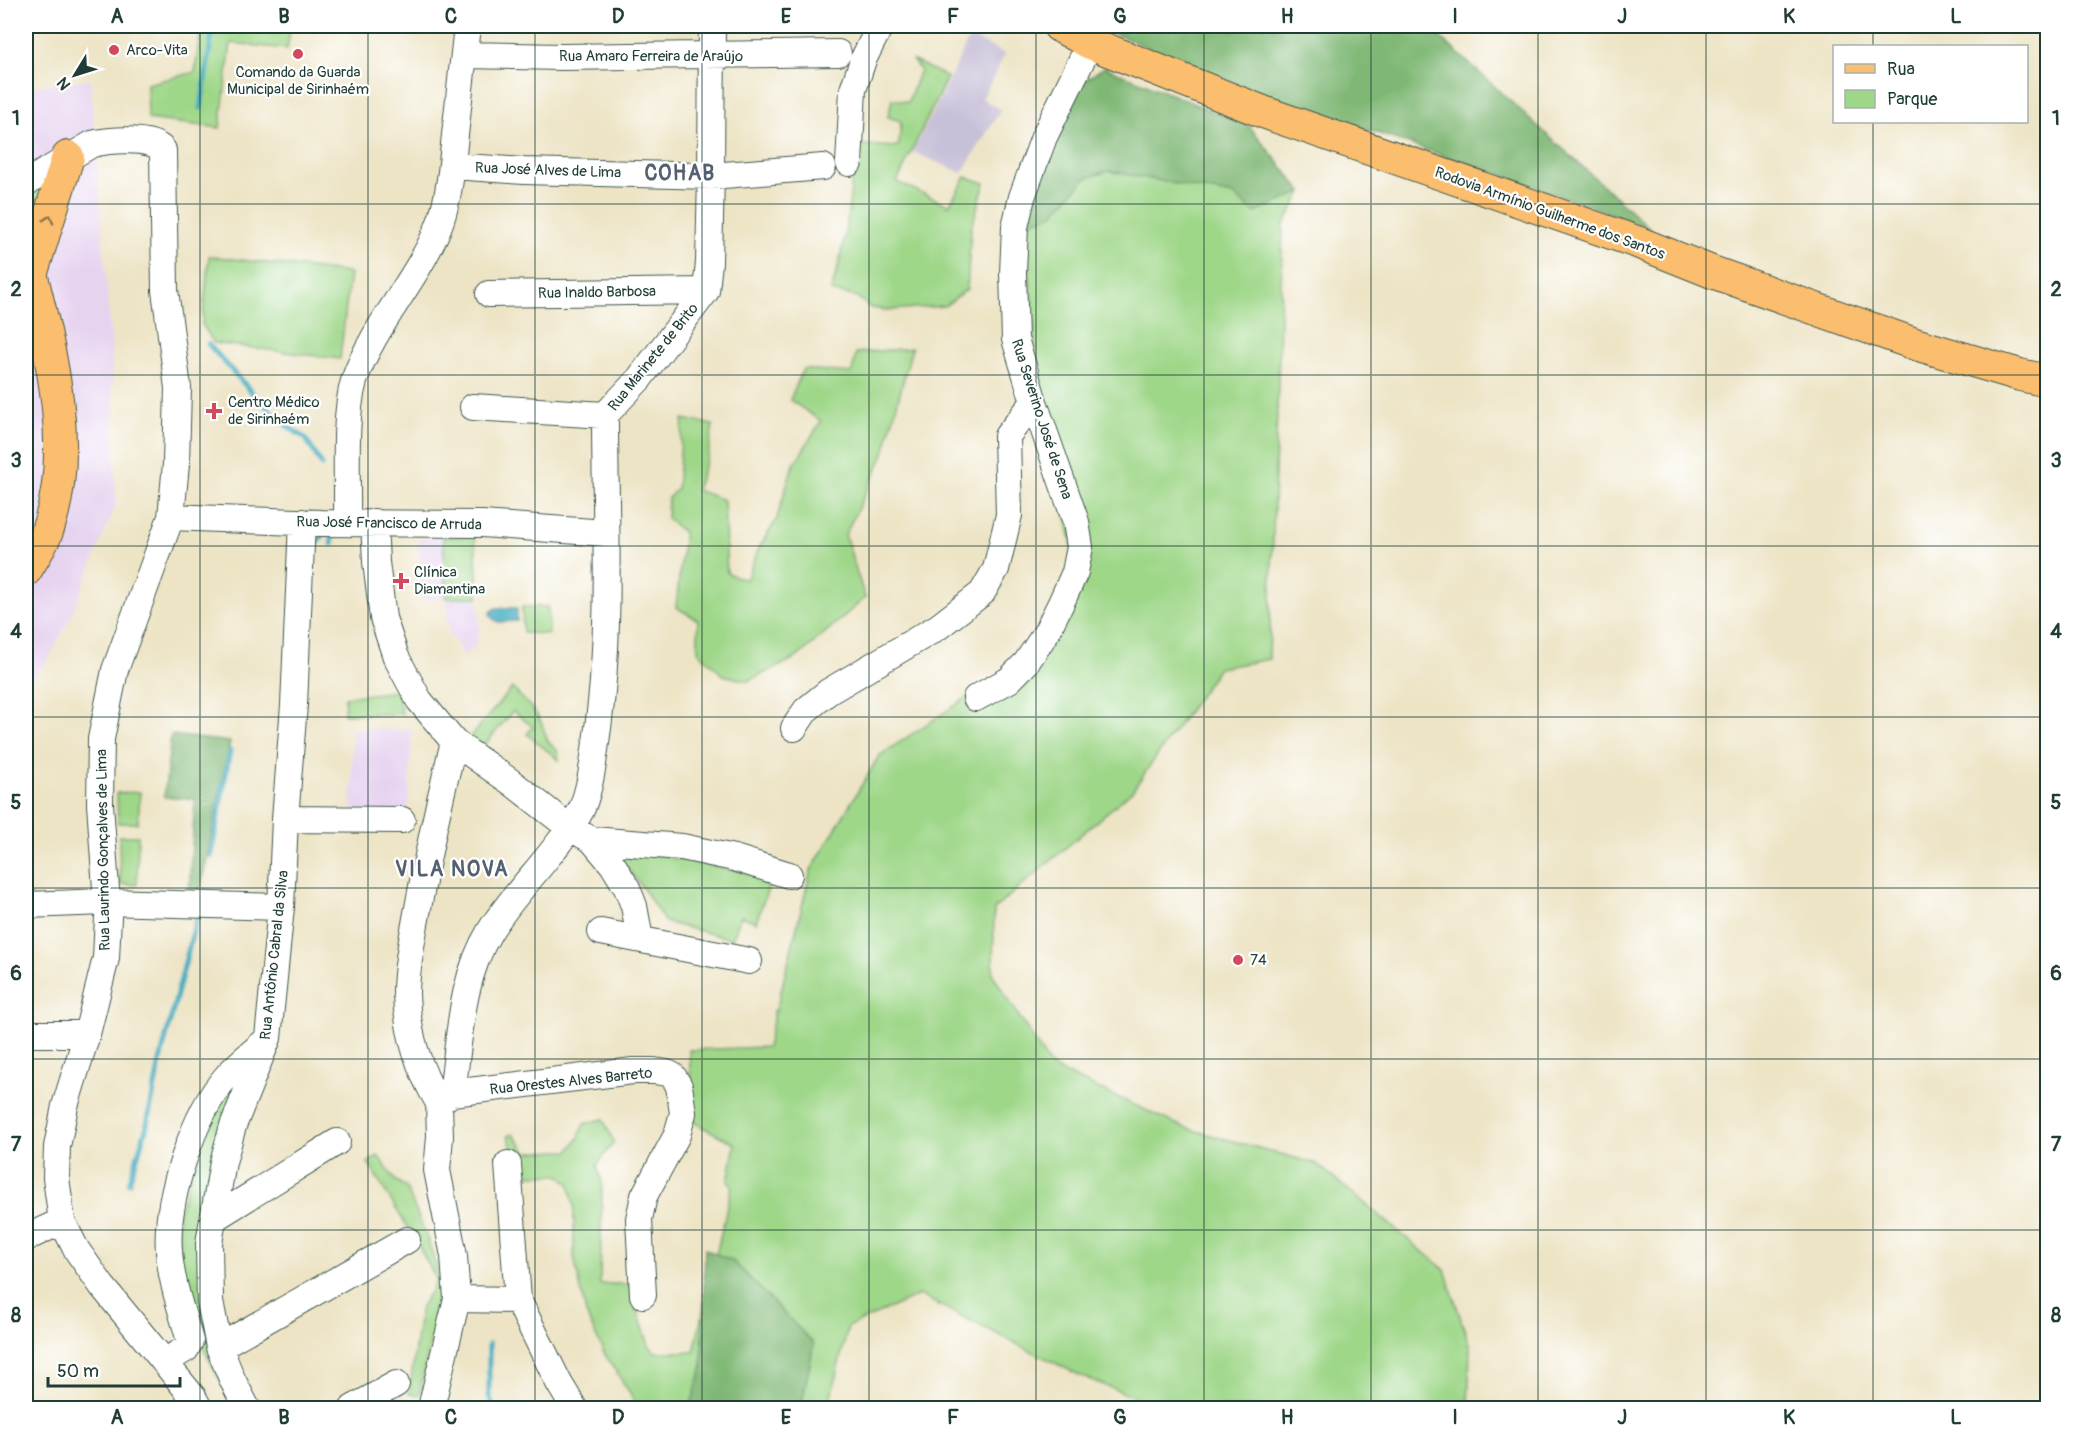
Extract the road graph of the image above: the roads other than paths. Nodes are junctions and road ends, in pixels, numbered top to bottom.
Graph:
1 (467, 26) edge
2 (712, 26) edge
3 (880, 26) edge
4 (1059, 26) edge
5 (1090, 43) junction
6 (838, 53) dead end
7 (464, 55) junction
8 (712, 56) junction
9 (68, 157) junction
10 (849, 163) dead end
11 (452, 166) junction
12 (823, 167) dead end
13 (711, 176) junction
14 (26, 183) edge
15 (28, 264) edge
16 (706, 291) junction
17 (489, 294) dead end
18 (2048, 381) edge
19 (1034, 402) junction
20 (473, 407) dead end
21 (605, 415) junction
22 (171, 517) junction
23 (374, 522) junction
24 (326, 523) junction
25 (606, 533) junction
26 (26, 570) edge
27 (976, 698) dead end
28 (794, 728) dead end
29 (454, 742) junction
30 (285, 819) junction
31 (402, 820) dead end
32 (581, 834) junction
33 (789, 875) dead end
34 (106, 902) junction
35 (26, 905) edge
36 (281, 907) junction
37 (601, 932) dead end
38 (640, 939) junction
39 (749, 961) dead end
40 (26, 1034) edge
41 (87, 1034) junction
42 (268, 1038) junction
43 (446, 1098) junction
44 (338, 1142) dead end
45 (508, 1164) dead end
46 (213, 1219) junction
47 (62, 1221) junction
48 (26, 1238) edge
49 (407, 1240) dead end
50 (643, 1295) dead end
51 (457, 1299) junction
52 (518, 1300) junction
53 (219, 1347) junction
54 (164, 1362) junction
55 (396, 1384) dead end
56 (200, 1408) edge
57 (247, 1408) edge
58 (353, 1408) edge
59 (431, 1408) edge
60 (574, 1408) edge

1 - 7 street, Rua Antônio Cabral da Silva
2 - 8 street, Rua Marinete de Brito
3 - 10 street
4 - 5 main road, Rodovia Armínio Guilherme dos Santos
5 - 18 main road, Rodovia Armínio Guilherme dos Santos
5 - 19 street, Rua Severino José de Sena
6 - 8 street, Rua Amaro Ferreira de Araújo
7 - 8 street, Rua Amaro Ferreira de Araújo
7 - 11 street, Rua Antônio Cabral da Silva
8 - 13 street, Rua Marinete de Brito
9 - 14 street, Rua Laurindo Gonçalves de Lima
15 -> 9 main road
9 - 22 street, Rua Laurindo Gonçalves de Lima
11 - 13 street, Rua José Alves de Lima
11 - 24 street, Rua Antônio Cabral da Silva
12 - 13 street, Rua José Alves de Lima
13 - 16 street, Rua Marinete de Brito
15 - 26 main road
16 - 17 street, Rua Inaldo Barbosa
16 - 21 street, Rua Marinete de Brito
19 - 27 street, Rua Severino José de Sena
19 - 28 street
20 - 21 street
21 - 25 street, Rua Marinete de Brito
22 - 24 street, Rua José Francisco de Arruda
22 - 34 street, Rua Laurindo Gonçalves de Lima
23 - 24 street, Rua José Francisco de Arruda
23 - 25 street, Rua José Francisco de Arruda
23 - 29 street
24 - 30 street, Rua Antônio Cabral da Silva
25 - 32 street, Rua Marinete de Brito
29 - 32 street
29 - 43 street
30 - 31 street
30 - 36 street, Rua Antônio Cabral da Silva
32 - 33 street
32 - 38 street
32 - 43 street, Rua Marinete de Brito
34 - 35 street
34 - 36 street
34 - 41 street, Rua Laurindo Gonçalves de Lima
36 - 42 street, Rua Antônio Cabral da Silva
37 - 38 street
38 - 39 street
40 - 41 street
41 - 47 street, Rua Laurindo Gonçalves de Lima
42 - 46 street, Rua Antônio Cabral da Silva
42 - 54 street
43 - 50 street, Rua Orestes Alves Barreto
43 - 51 street, Rua Marinete de Brito
44 - 46 street
45 - 52 street
46 - 53 street, Rua Antônio Cabral da Silva
47 - 48 street
47 - 54 street, Rua Laurindo Gonçalves de Lima
49 - 53 street
51 - 52 street
51 - 59 street, Rua Marinete de Brito
52 - 60 street
53 - 57 street, Rua Antônio Cabral da Silva
54 - 56 street, Rua Laurindo Gonçalves de Lima
55 - 58 street

